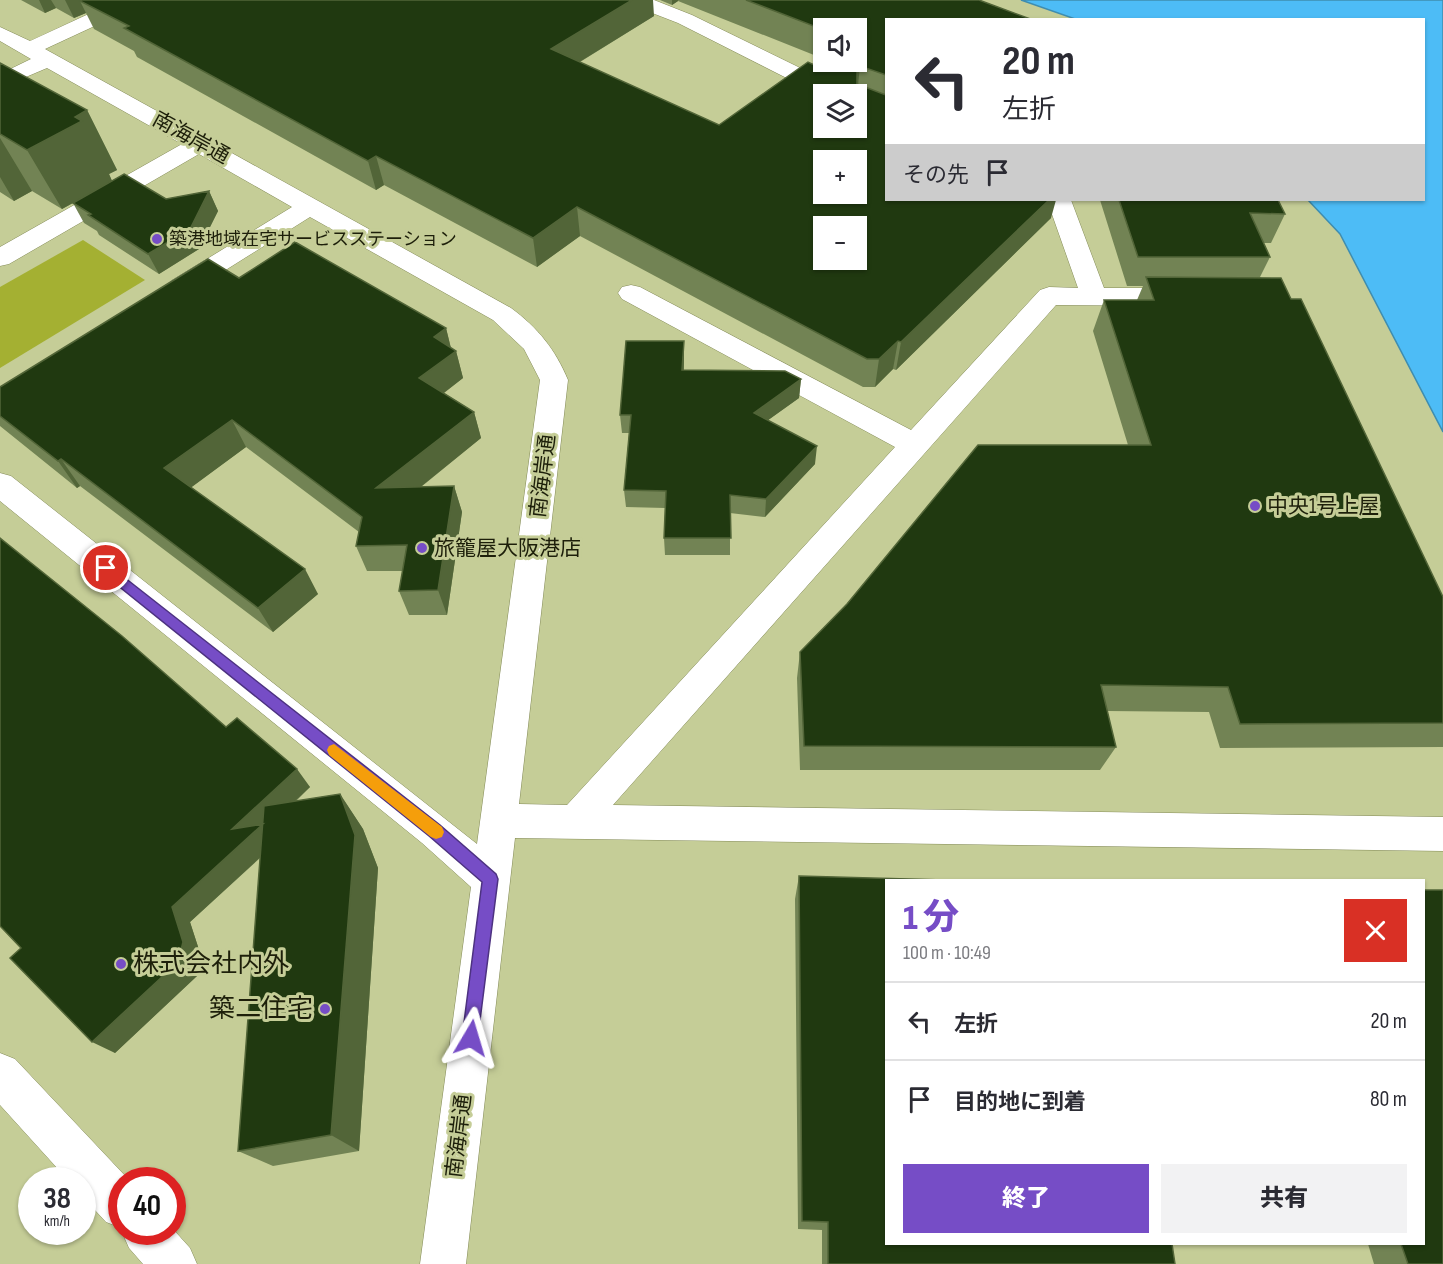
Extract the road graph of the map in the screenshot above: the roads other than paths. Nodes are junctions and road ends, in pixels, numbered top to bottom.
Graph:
1 (135, 0) edge
2 (636, 0) edge
3 (0, 33) edge
4 (39, 54) junction
5 (0, 82) edge
6 (813, 85) edge
7 (201, 143) junction
8 (1059, 201) edge
9 (311, 206) junction
10 (6, 248) edge
11 (632, 293) dead end
12 (1094, 296) junction
13 (1213, 297) edge
14 (160, 299) edge
15 (915, 445) junction
16 (5, 495) edge
17 (498, 821) junction
18 (575, 822) junction
19 (1443, 834) edge
20 (490, 879) junction
21 (0, 1074) edge
22 (108, 1191) edge
23 (157, 1245) edge
24 (174, 1264) edge
25 (443, 1264) edge

1 - 4 street
2 - 6 street
3 - 4 street, 南海岸通
4 - 5 street
4 - 7 street, 南海岸通
7 - 9 street, 南海岸通
7 - 10 street
8 - 12 street
9 - 14 street
9 - 17 street, 南海岸通
11 - 15 street
12 - 13 street
12 - 15 street
15 - 18 street
16 - 20 street
17 - 18 street
17 - 20 street, 南海岸通
18 - 19 street
20 - 25 street, 南海岸通
21 - 22 street
23 - 24 street

